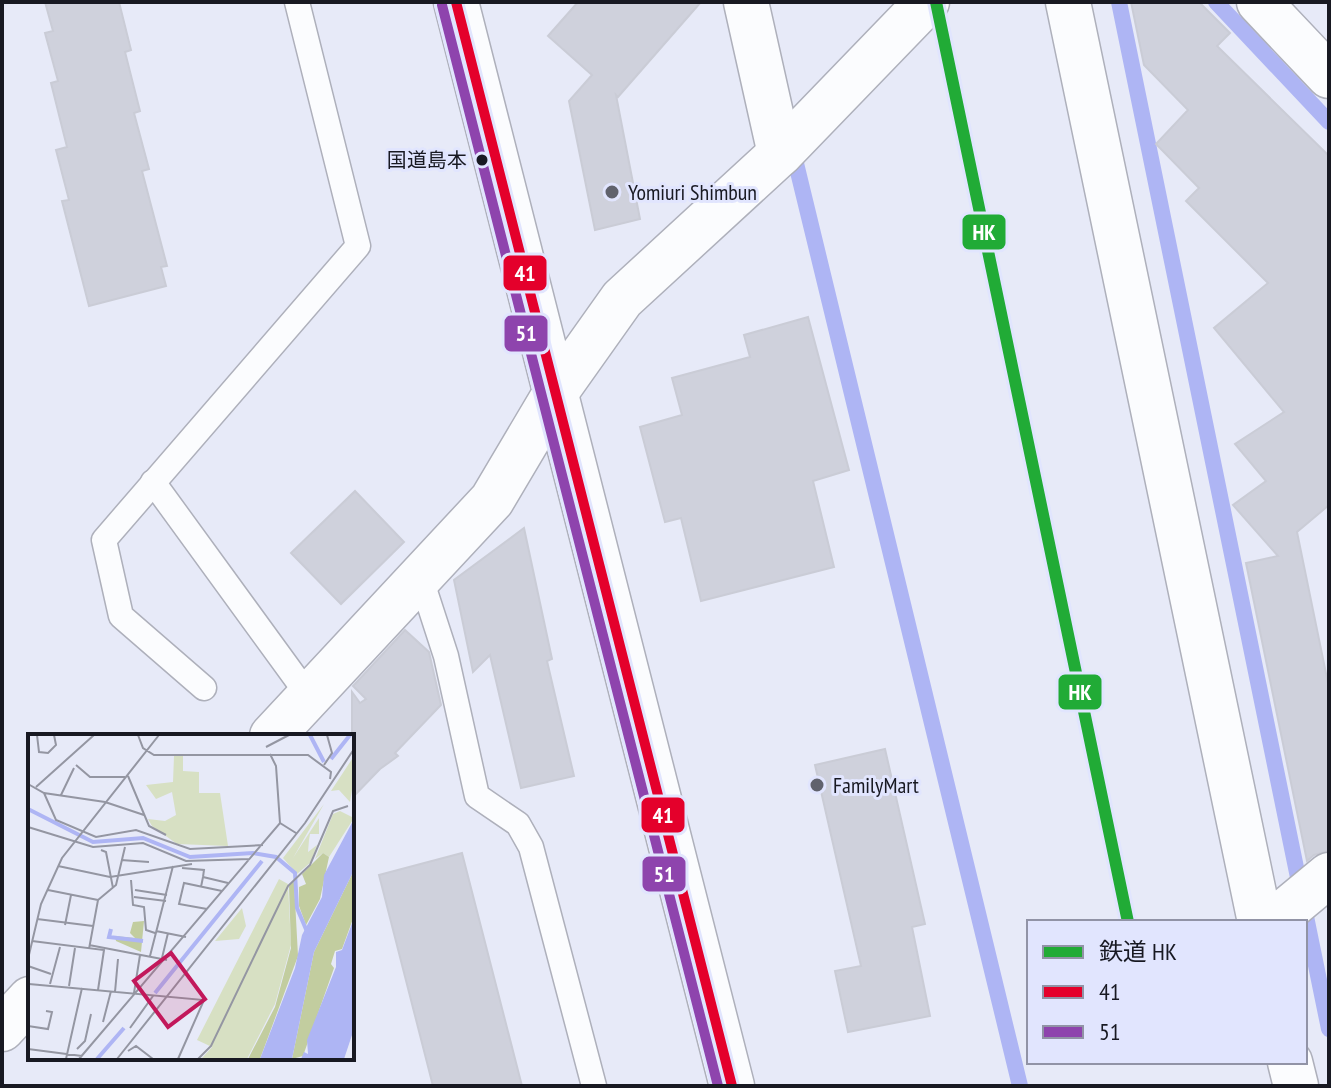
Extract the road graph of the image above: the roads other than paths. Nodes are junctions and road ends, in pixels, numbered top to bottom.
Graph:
1 (297, 2) edge
2 (456, 2) edge
3 (746, 2) edge
4 (927, 2) edge
5 (1068, 2) edge
6 (1259, 2) edge
7 (1329, 76) edge
8 (790, 144) junction
9 (556, 392) junction
10 (153, 482) junction
11 (421, 579) junction
12 (204, 688) dead end
13 (308, 695) junction
14 (274, 734) edge
15 (1324, 879) edge
16 (1272, 918) edge
17 (28, 1001) edge
18 (2, 1029) edge
19 (1290, 1064) edge
20 (594, 1086) edge
21 (732, 1086) edge
22 (1296, 1086) edge

1 - 10 lane
2 - 9 main road
3 - 8 main road
4 - 8 main road
5 - 16 main road
6 - 7 main road
8 - 9 main road
9 - 11 main road
9 - 21 main road
10 - 12 lane
10 - 13 lane
11 - 13 main road
11 - 20 lane
13 - 14 main road
15 - 16 main road
17 - 18 main road
19 - 22 main road

